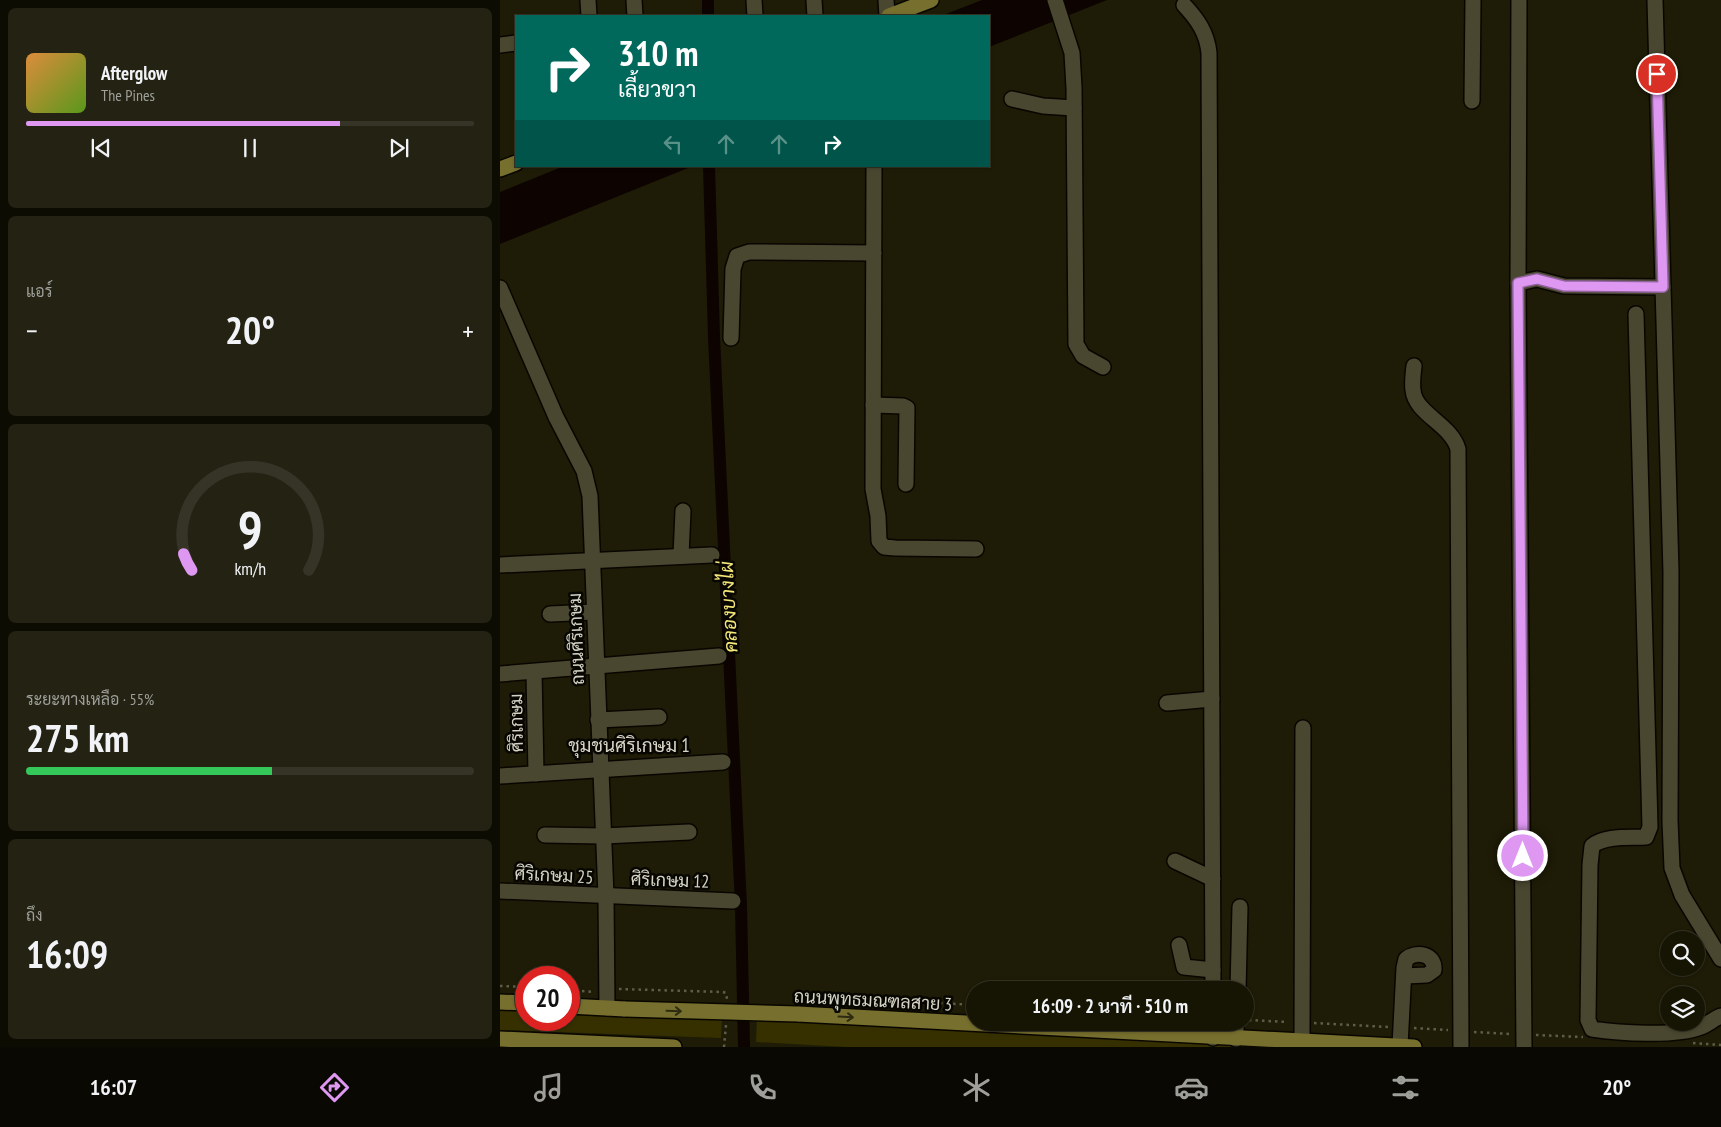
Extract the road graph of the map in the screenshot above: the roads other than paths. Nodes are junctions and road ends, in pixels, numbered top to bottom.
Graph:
1 (588, 0) edge
2 (634, 0) edge
3 (754, 0) edge
4 (814, 0) edge
5 (886, 0) edge
6 (931, 0) edge
7 (1055, 0) edge
8 (1473, 0) edge
9 (1519, 0) edge
10 (1655, 0) edge
11 (1184, 5) dead end
12 (589, 15) edge
13 (635, 15) edge
14 (755, 15) edge
15 (815, 15) edge
16 (888, 15) edge
17 (891, 15) edge
18 (515, 44) edge
19 (500, 45) edge
20 (1012, 99) dead end
21 (1472, 101) dead end
22 (1074, 108) junction
23 (515, 163) edge
24 (874, 167) edge
25 (500, 169) edge
26 (874, 253) junction
27 (1518, 283) junction
28 (1663, 287) junction
29 (500, 288) edge
30 (1636, 314) dead end
31 (731, 338) dead end
32 (1414, 366) dead end
33 (1103, 367) dead end
34 (873, 405) junction
35 (906, 484) dead end
36 (683, 511) dead end
37 (976, 549) dead end
38 (712, 554) dead end
39 (681, 556) junction
40 (592, 559) junction
41 (500, 565) edge
42 (594, 612) junction
43 (550, 614) dead end
44 (719, 656) dead end
45 (596, 666) junction
46 (534, 672) junction
47 (500, 674) edge
48 (1212, 699) junction
49 (1167, 703) dead end
50 (659, 717) dead end
51 (598, 720) junction
52 (1303, 728) dead end
53 (723, 762) dead end
54 (601, 770) junction
55 (536, 774) junction
56 (500, 776) edge
57 (689, 832) dead end
58 (545, 835) dead end
59 (603, 836) junction
60 (1175, 861) dead end
61 (1213, 879) junction
62 (500, 891) edge
63 (606, 896) junction
64 (733, 901) dead end
65 (1240, 907) dead end
66 (1179, 945) dead end
67 (1721, 959) edge
68 (1239, 964) junction
69 (1214, 967) junction
70 (1404, 976) dead end
71 (1213, 981) edge
72 (1238, 981) edge
73 (500, 1002) edge
74 (515, 1003) edge
75 (580, 1007) edge
76 (607, 1008) junction
77 (1721, 1016) edge
78 (966, 1017) edge
79 (1216, 1031) edge
80 (1236, 1031) edge
81 (500, 1039) edge
82 (1236, 1039) junction
83 (1524, 1041) edge
84 (1302, 1042) junction
85 (612, 1046) edge
86 (653, 1046) edge
87 (1400, 1046) edge
88 (674, 1047) edge
89 (1414, 1047) edge
90 (1461, 1047) edge

1 - 12 street
2 - 13 street
3 - 14 street
4 - 15 street
5 - 16 street
6 - 17 main road
7 - 22 street
8 - 21 street
9 - 27 street
10 - 28 street
11 - 48 street
18 - 19 street
20 - 22 street
22 - 33 street
23 - 25 main road
24 - 26 street
26 - 31 street
26 - 34 street
27 - 28 street
27 - 83 street
28 - 67 street
29 - 40 street, ถนนศิริเกษม
30 - 77 street
32 - 90 street
34 - 35 street
34 - 37 street
36 - 39 street
38 - 39 street
39 - 40 street
40 - 41 street
40 - 42 street, ถนนศิริเกษม
42 - 43 street
42 - 45 street, ถนนศิริเกษม
44 - 45 street
45 - 46 street
45 - 51 street, ถนนศิริเกษม
46 - 47 street
46 - 55 street, ศิริเกษม
48 - 49 street
48 - 61 street
50 - 51 street
51 - 54 street, ถนนศิริเกษม
52 - 84 street
53 - 54 street
54 - 55 street
54 - 59 street, ถนนศิริเกษม
55 - 56 street
57 - 59 street
58 - 59 street
59 - 63 street, ถนนศิริเกษม
60 - 61 street
61 - 69 street
62 - 63 street, ศิริเกษม 25
63 - 64 street, ศิริเกษม 12
63 - 76 street, ถนนศิริเกษม
65 - 68 street
66 - 69 street
68 - 69 street
68 - 72 street
69 - 71 street
70 - 87 street
73 - 74 main road
75 - 76 main road, ถนนพุทธมณฑลสาย 3
76 -> 78 main road, ถนนพุทธมณฑลสาย 3, bridge
79 - 82 main road, ถนนพุทธมณฑลสาย 3
80 - 82 street
81 - 85 main road
82 - 84 main road, ถนนพุทธมณฑลสาย 3
84 - 87 main road, ถนนพุทธมณฑลสาย 3
85 - 86 main road
86 - 88 main road
87 - 89 main road, ถนนพุทธมณฑลสาย 3

